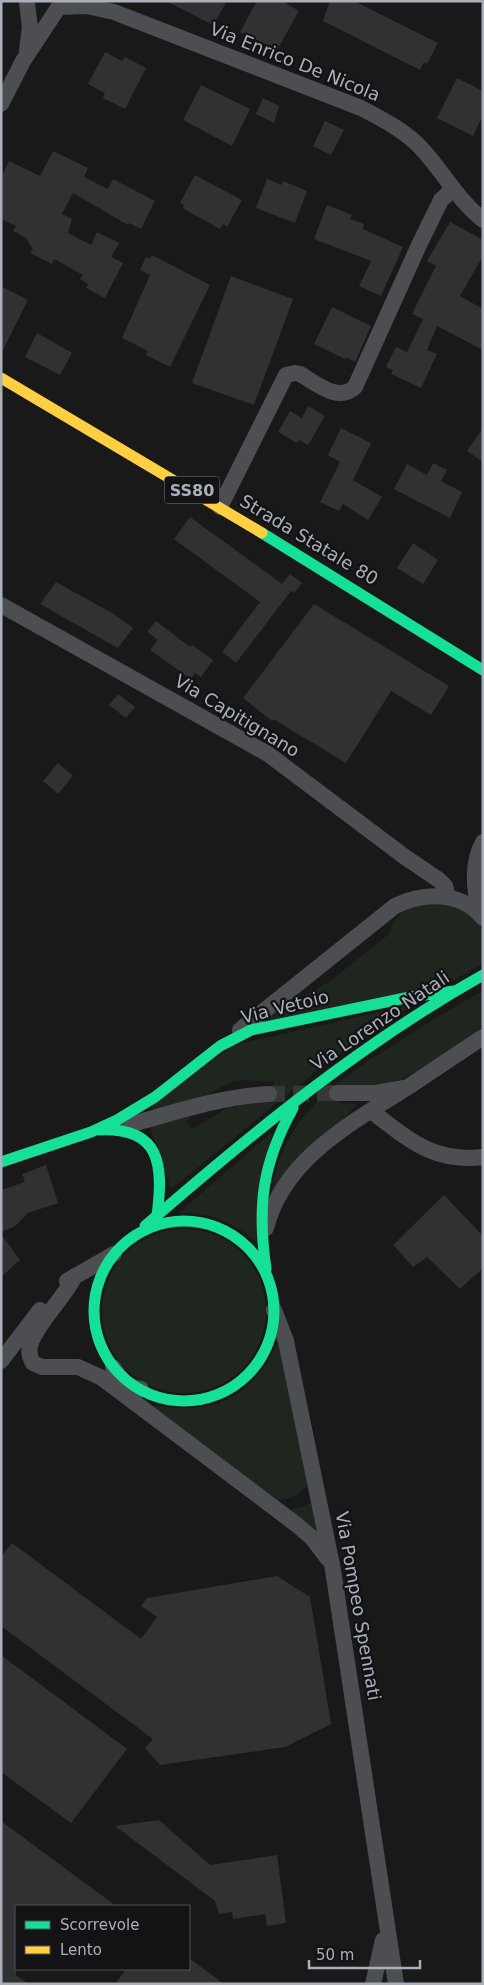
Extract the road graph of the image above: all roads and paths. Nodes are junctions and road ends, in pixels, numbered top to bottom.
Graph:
1 (94, 1) edge
2 (27, 2) edge
3 (61, 6) edge
4 (114, 12) junction
5 (23, 61) junction
6 (1, 104) edge
7 (452, 190) junction
8 (483, 220) edge
9 (1, 378) edge
10 (220, 507) junction
11 (1, 605) edge
12 (416, 627) junction
13 (473, 649) dead end
14 (483, 670) edge
15 (483, 842) edge
16 (448, 897) junction
17 (482, 917) edge
18 (483, 975) edge
19 (454, 990) junction
20 (483, 1037) edge
21 (220, 1046) junction
22 (408, 1087) junction
23 (337, 1093) tunnel mouth
24 (269, 1094) tunnel mouth
25 (299, 1099) junction
26 (371, 1111) junction
27 (115, 1128) junction
28 (91, 1132) junction
29 (483, 1157) edge
30 (1, 1162) edge
31 (157, 1216) junction
32 (133, 1237) junction
33 (262, 1244) junction
34 (114, 1254) junction
35 (266, 1274) junction
36 (75, 1276) junction
37 (274, 1310) junction
38 (1, 1361) edge
39 (108, 1372) junction
40 (133, 1388) junction
41 (144, 1410) junction
42 (333, 1570) junction
43 (385, 1913) junction
44 (373, 1984) edge
45 (396, 1984) edge

1 - 4 street, Via Enrico De Nicola
2 - 3 street, Via Enrico De Nicola
2 - 5 street
3 - 4 street, Via Enrico De Nicola
3 - 5 street
4 - 7 street, Via Enrico De Nicola
5 - 6 street
7 - 8 street, Via Enrico De Nicola
7 - 10 street
9 - 10 street, Strada Statale 80 / SS80
10 - 12 street, Strada Statale 80 / SS80
11 - 16 street, Via Capitignano
12 - 13 street, Strada Statale 80 / SS80
12 - 14 street, Strada Statale 80 / SS80
15 - 17 street
16 - 17 street
16 - 21 street
18 - 19 street, Via Lorenzo Natali
19 - 21 street, Via Vetoio
19 - 25 street, Via Lorenzo Natali
20 - 22 street
21 - 28 street, Via Vetoio
22 - 23 street
22 - 26 street
24 - 27 street
25 - 31 street, Via Lorenzo Natali
25 - 33 street, Via Lorenzo Natali
26 - 29 street
26 - 33 street
27 - 28 street, Via Vetoio
27 - 31 street, Via Vetoio
28 - 30 street, Via Vetoio
31 - 32 street, Via Lorenzo Natali
32 - 34 street
32 - 35 street
33 - 35 street, Via Lorenzo Natali
34 - 36 street
34 - 39 street
35 - 37 street
36 - 38 street
36 - 39 street
37 - 40 street
37 - 42 street, Via Pompeo Spennati
39 - 40 street
39 - 41 street
40 - 41 street
41 - 42 street
42 - 43 street, Via Pompeo Spennati
43 - 44 street, Via Pompeo Spennati
43 - 45 street, Via Pompeo Spennati

